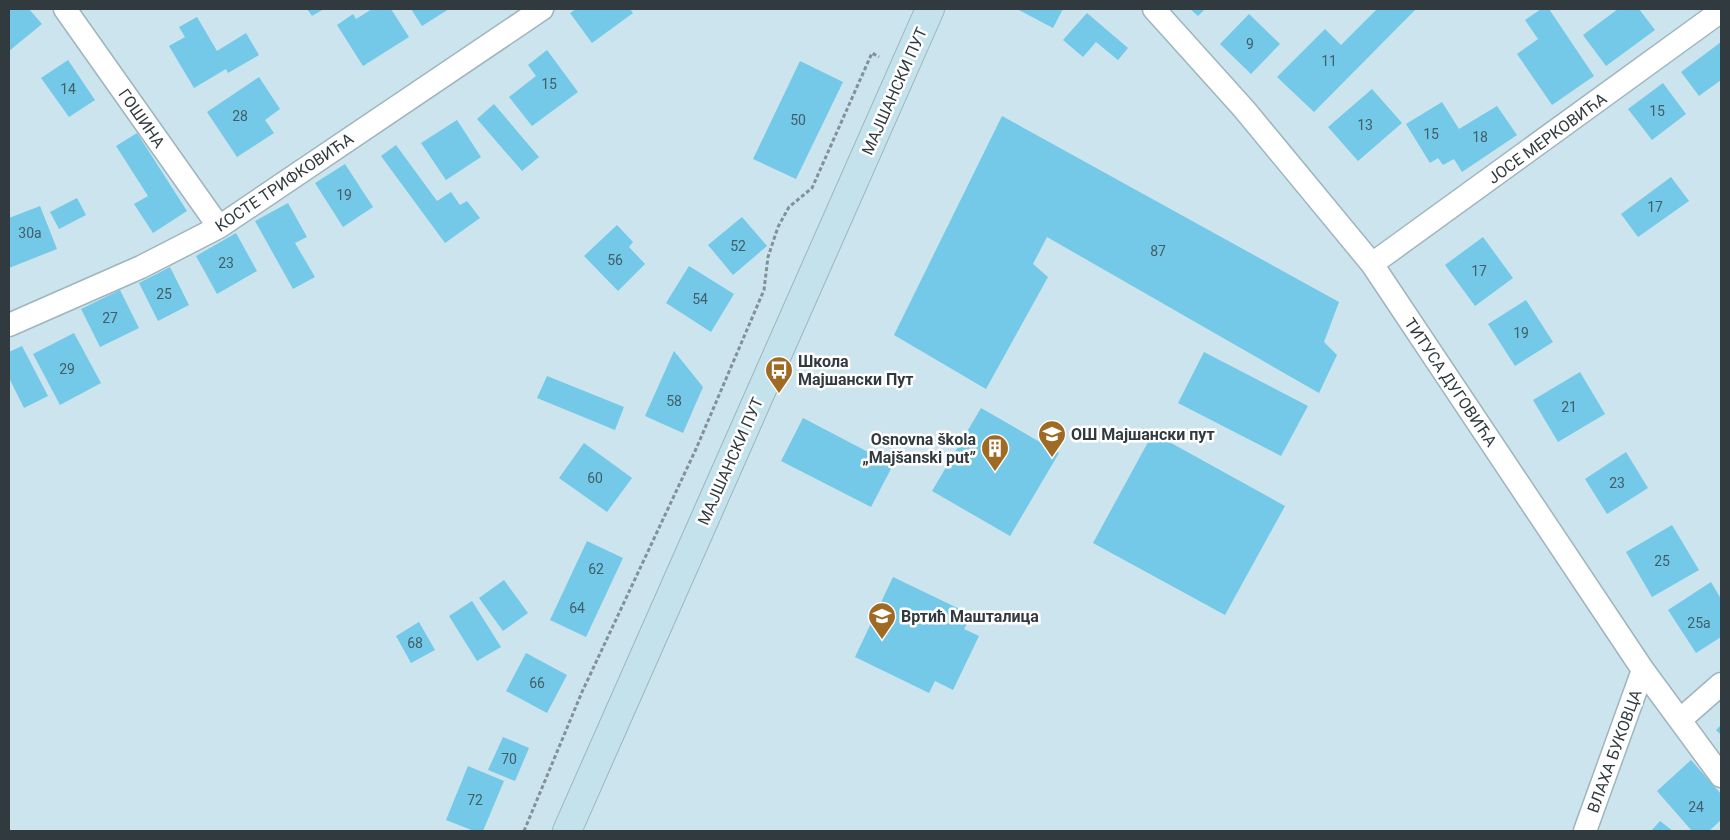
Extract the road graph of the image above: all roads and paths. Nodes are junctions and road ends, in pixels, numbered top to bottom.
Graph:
1 (65, 9) edge
2 (542, 9) edge
3 (930, 9) edge
4 (1154, 9) edge
5 (1707, 14) edge
6 (872, 53) dead end
7 (219, 227) junction
8 (1372, 264) junction
9 (9, 325) edge
10 (1643, 670) junction
11 (1721, 684) edge
12 (1680, 720) junction
13 (1721, 776) edge
14 (524, 831) edge
15 (566, 831) edge
16 (1585, 831) edge

1 - 7 street, ГОШИНА
2 - 7 street, КОСТЕ ТРИФКОВИЋА
3 - 15 street, МАЈШАНСКИ ПУТ
4 - 8 street, ТИТУСА ДУГОВИЋА
5 - 8 street, ЈОСЕ МЕРКОВИЋА
6 - 14 path
7 - 9 street, КОСТЕ ТРИФКОВИЋА
8 - 10 street, ТИТУСА ДУГОВИЋА
10 - 12 street, ТИТУСА ДУГОВИЋА
10 - 16 street, ВЛАХА БУКОВЦА
11 - 12 street
12 - 13 street, ТИТУСА ДУГОВИЋА

